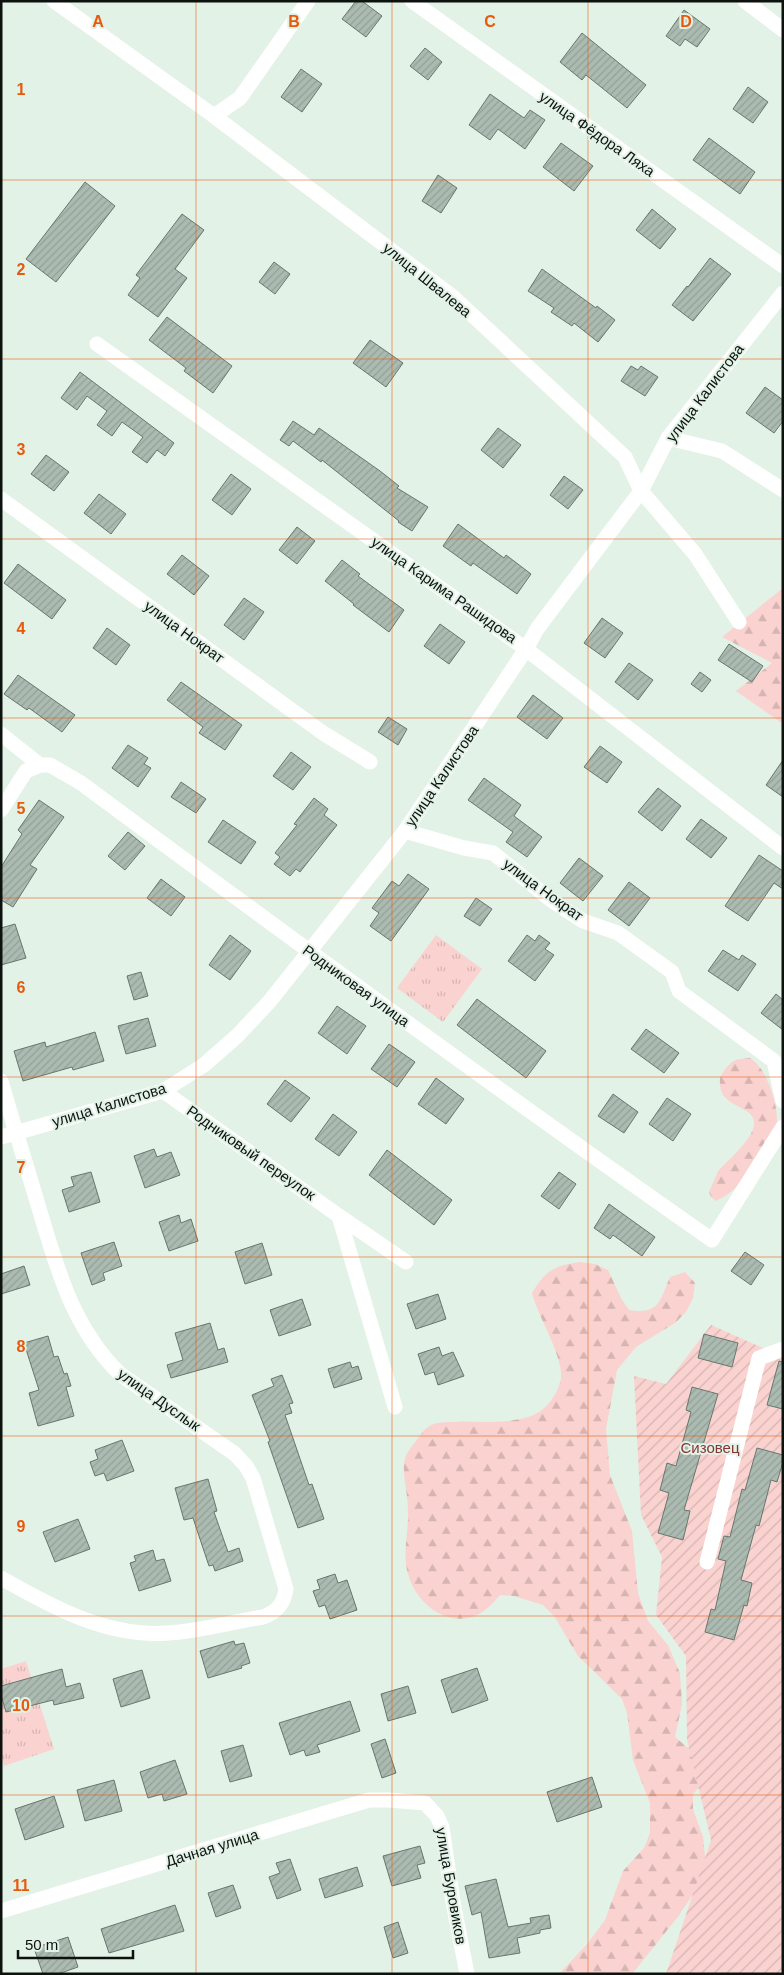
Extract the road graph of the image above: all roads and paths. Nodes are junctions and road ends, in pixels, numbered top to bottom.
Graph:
1 (54, 1) edge
2 (308, 1) edge
3 (412, 1) edge
4 (745, 1) edge
5 (783, 30) edge
6 (214, 116) junction
7 (783, 266) edge
8 (783, 293) edge
9 (97, 344) dead end
10 (668, 438) junction
11 (783, 490) edge
12 (641, 491) junction
13 (1, 499) edge
14 (739, 622) dead end
15 (526, 648) junction
16 (1, 734) edge
17 (370, 762) dead end
18 (40, 765) junction
19 (1, 810) edge
20 (405, 831) junction
21 (783, 848) edge
22 (309, 952) junction
23 (1, 1081) edge
24 (163, 1091) junction
25 (783, 1101) edge
26 (783, 1128) edge
27 (16, 1132) junction
28 (1, 1136) edge
29 (339, 1216) junction
30 (406, 1262) dead end
31 (783, 1349) edge
32 (395, 1407) dead end
33 (707, 1562) dead end
34 (1, 1578) edge
35 (425, 1803) joint
36 (1, 1911) edge
37 (467, 1974) edge

1 - 6 street, улица Швалева
2 - 6 street
3 - 7 street, улица Фёдора Ляха
4 - 5 street
6 - 12 street, улица Швалева
8 - 10 street, улица Калистова
9 - 15 street, улица Карима Рашидова
10 - 11 street
10 - 12 street, улица Калистова
12 - 14 street, улица Швалева
12 - 15 street, улица Калистова
13 - 17 street, улица Нократ
15 - 20 street, улица Калистова
15 - 21 street, улица Карима Рашидова
16 - 18 street, Родниковая улица
18 - 19 street
18 - 22 street, Родниковая улица
20 - 22 street, улица Калистова
20 - 25 street, улица Нократ
22 - 24 street, улица Калистова
22 - 26 street, Родниковая улица
23 - 27 street, улица Дуслык
24 - 27 street, улица Калистова
24 - 29 street, Родниковый переулок
27 - 28 street, улица Калистова
27 - 34 street, улица Дуслык
29 - 30 street, Родниковый переулок
29 - 32 street
31 - 33 street
35 - 36 street, Дачная улица
35 - 37 street, улица Буровиков

